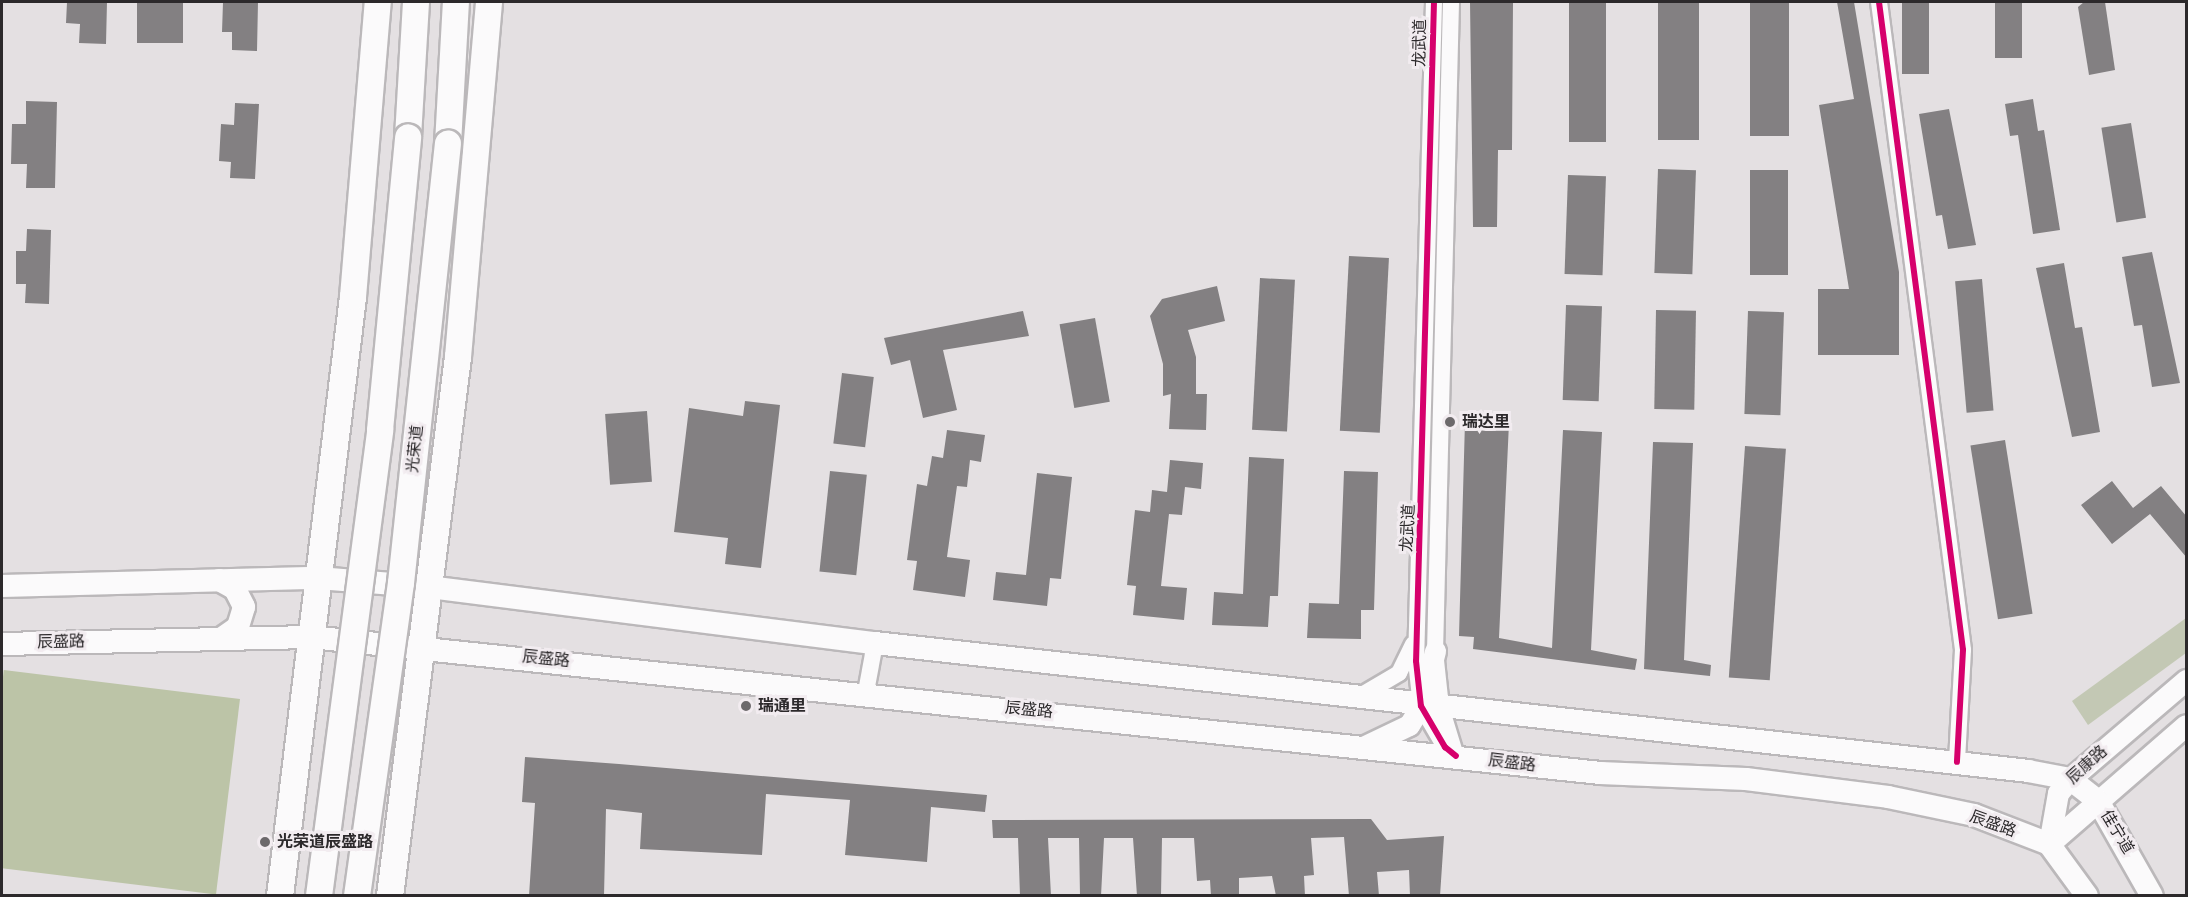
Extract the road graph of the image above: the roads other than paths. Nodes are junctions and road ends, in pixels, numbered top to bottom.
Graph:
1 (378, 2) edge
2 (416, 2) edge
3 (456, 2) edge
4 (489, 2) edge
5 (1434, 2) edge
6 (1451, 2) edge
7 (1879, 2) edge
8 (318, 578) junction
9 (219, 580) junction
10 (2, 586) edge
11 (429, 586) junction
12 (1417, 632) junction
13 (311, 637) junction
14 (221, 639) junction
15 (875, 643) junction
16 (2, 644) edge
17 (422, 646) junction
18 (1435, 651) joint
19 (2187, 680) edge
20 (866, 692) junction
21 (1350, 698) junction
22 (1431, 706) junction
23 (2187, 725) edge
24 (1363, 747) junction
25 (1456, 756) junction
26 (1957, 762) junction
27 (2070, 779) junction
28 (2098, 801) junction
29 (2049, 844) junction
30 (280, 896) edge
31 (319, 896) edge
32 (357, 896) edge
33 (390, 896) edge
34 (2087, 896) edge
35 (2152, 896) edge

1 - 8 main road
2 - 31 main road, bridge
3 - 32 main road, 光荣道, bridge
4 - 11 main road
5 - 12 street, 龙武道
6 - 18 street
7 - 26 street
8 - 9 main road
8 - 11 main road
8 - 13 main road
9 - 10 main road
9 - 14 main road
11 - 15 main road
11 - 17 main road
12 - 21 street
12 - 22 street, 龙武道
13 - 14 main road, 辰盛路
13 - 17 main road, 辰盛路
13 - 30 main road
14 - 16 main road, 辰盛路
15 - 20 street
15 - 21 main road
17 - 20 main road, 辰盛路
17 - 33 main road
18 - 22 street
19 - 27 street, 辰康路
20 - 24 main road, 辰盛路
21 - 22 main road
22 - 24 street
22 - 25 street, 龙武道
22 - 26 main road
23 - 28 street, 辰康路
24 - 25 main road, 辰盛路
25 - 29 main road, 辰盛路
26 - 27 main road
27 - 28 main road, 佳宁道
27 - 29 street, 辰康路
28 - 29 street, 辰康路
28 - 35 main road, 佳宁道
29 - 34 main road

